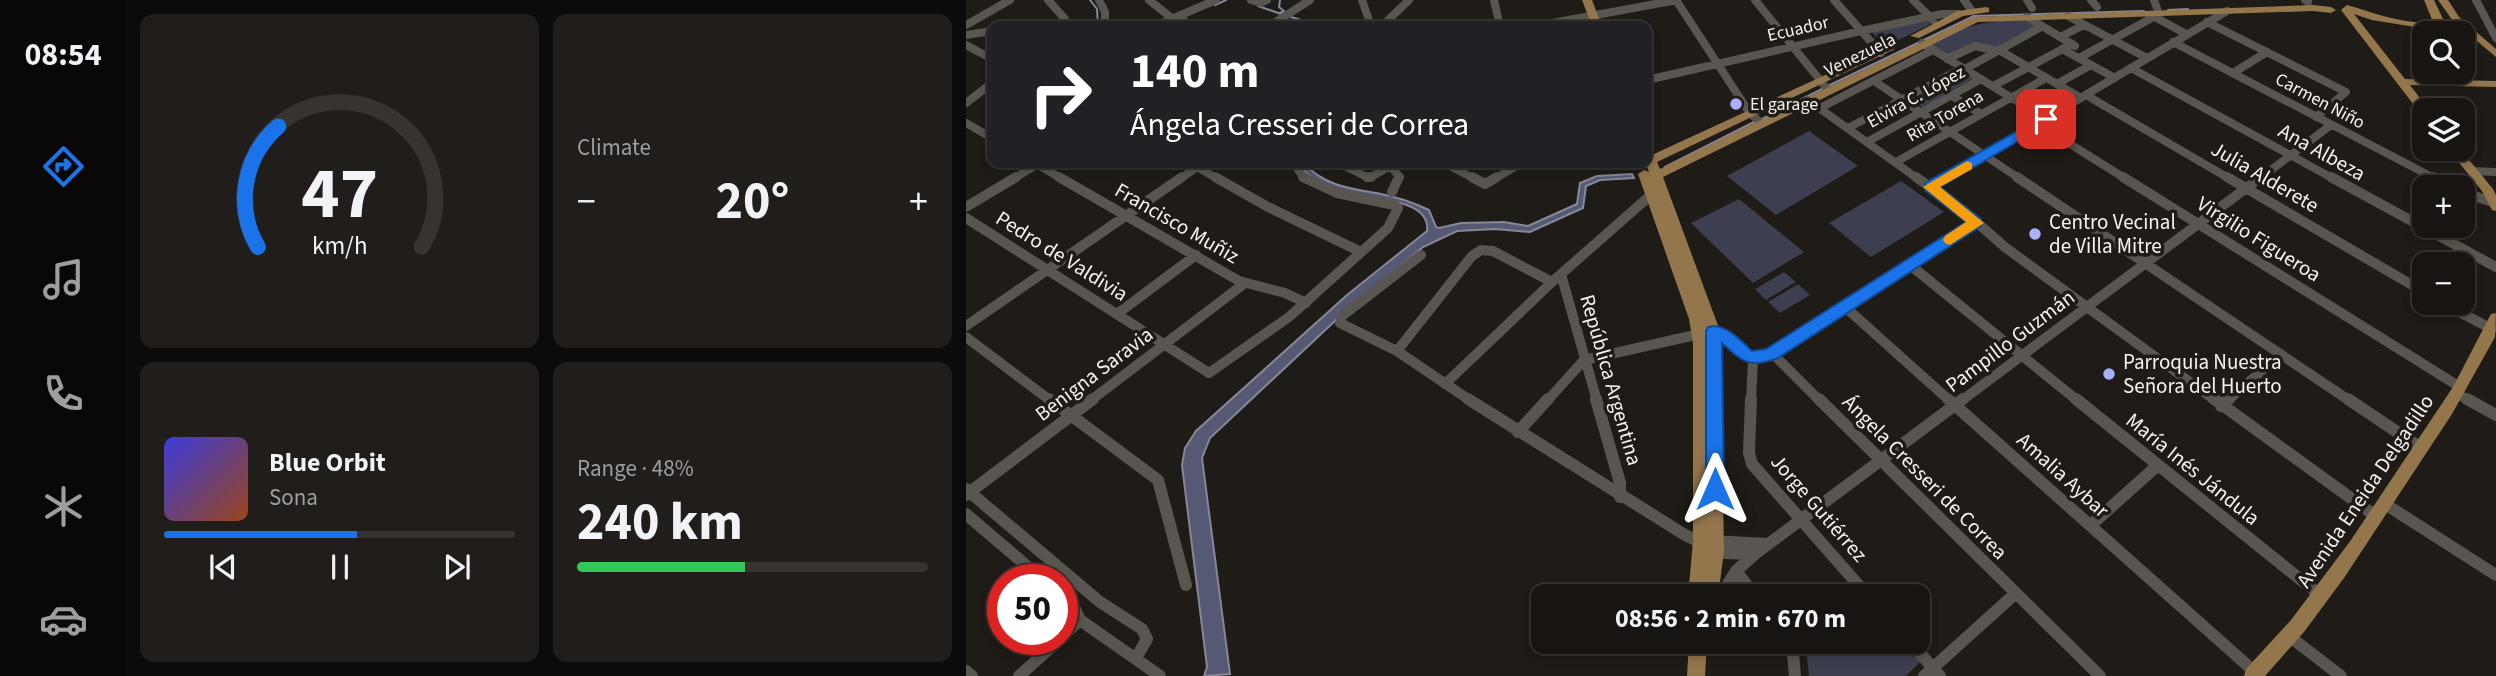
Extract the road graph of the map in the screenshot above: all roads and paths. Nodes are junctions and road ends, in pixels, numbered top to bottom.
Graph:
1 (1009, 0) edge
2 (1018, 0) edge
3 (1048, 0) edge
4 (1149, 0) edge
5 (1216, 0) edge
6 (1251, 0) edge
7 (1267, 0) edge
8 (1310, 0) edge
9 (1362, 0) edge
10 (1409, 0) edge
11 (1494, 0) edge
12 (1577, 0) edge
13 (1587, 0) edge
14 (1676, 0) edge
15 (1755, 0) edge
16 (1834, 0) edge
17 (1913, 0) edge
18 (1964, 0) edge
19 (2429, 0) edge
20 (2443, 0) edge
21 (2476, 0) edge
22 (1103, 1) edge
23 (2306, 1) edge
24 (2094, 4) edge
25 (2331, 5) edge
26 (2346, 6) edge
27 (2029, 9) edge
28 (2156, 9) edge
29 (2227, 11) junction
30 (1974, 15) junction
31 (2068, 16) junction
32 (1173, 19) junction
33 (1064, 21) edge
34 (1105, 21) edge
35 (1168, 21) edge
36 (1277, 21) edge
37 (1369, 21) edge
38 (1387, 21) edge
39 (1499, 21) edge
40 (1589, 21) edge
41 (1590, 21) edge
42 (1594, 21) edge
43 (1934, 21) junction
44 (2439, 21) edge
45 (2458, 21) edge
46 (2207, 22) junction
47 (2412, 24) edge
48 (966, 25) edge
49 (2084, 25) junction
50 (2041, 27) junction
51 (1861, 31) junction
52 (987, 33) edge
53 (2186, 34) junction
54 (966, 35) edge
55 (2475, 36) joint
56 (2060, 37) junction
57 (2112, 39) junction
58 (2496, 39) edge
59 (2173, 42) junction
60 (1923, 43) junction
61 (2072, 44) junction
62 (966, 45) edge
63 (1791, 47) junction
64 (2062, 49) junction
65 (1933, 50) junction
66 (1998, 51) junction
67 (2267, 52) junction
68 (1881, 53) junction
69 (2088, 53) junction
70 (2496, 54) edge
71 (987, 56) edge
72 (2079, 58) junction
73 (2147, 58) junction
74 (1947, 59) junction
75 (1717, 63) junction
76 (2091, 65) junction
77 (2029, 67) junction
78 (2131, 68) junction
79 (1963, 69) junction
80 (2233, 73) junction
81 (2046, 78) junction
82 (2115, 78) junction
83 (1652, 79) edge
84 (1981, 79) junction
85 (1874, 81) junction
86 (2402, 82) junction
87 (2057, 84) junction
88 (2496, 84) edge
89 (1824, 86) junction
90 (1993, 86) junction
91 (987, 87) edge
92 (1952, 96) junction
93 (2010, 97) junction
94 (2083, 97) junction
95 (2414, 98) edge
96 (1808, 100) junction
97 (1902, 100) junction
98 (966, 103) edge
99 (1820, 108) junction
100 (1922, 112) junction
101 (1982, 114) junction
102 (1752, 115) junction
103 (2316, 117) junction
104 (2042, 121) junction
105 (966, 123) edge
106 (1761, 123) junction
107 (2331, 125) junction
108 (1849, 128) junction
109 (1951, 131) junction
110 (987, 135) edge
111 (1867, 142) junction
112 (1986, 155) junction
113 (2290, 155) junction
114 (2464, 161) edge
115 (1896, 162) junction
116 (1030, 168) edge
117 (1046, 168) edge
118 (1192, 168) edge
119 (1204, 168) edge
120 (1296, 168) edge
121 (1348, 168) edge
122 (1387, 168) edge
123 (1395, 168) edge
124 (1454, 168) edge
125 (1513, 168) edge
126 (1652, 168) edge
127 (1648, 170) edge
128 (2472, 171) junction
129 (2496, 172) edge
130 (2429, 175) edge
131 (1930, 187) junction
132 (2247, 188) junction
133 (1392, 192) dead end
134 (2475, 197) edge
135 (2495, 204) edge
136 (966, 207) edge
137 (1127, 216) junction
138 (966, 218) edge
139 (1976, 223) junction
140 (2198, 224) junction
141 (1359, 251) junction
142 (1196, 255) junction
143 (1421, 255) dead end
144 (2147, 264) junction
145 (1910, 265) junction
146 (2496, 267) edge
147 (1048, 270) junction
148 (1556, 278) junction
149 (1245, 284) junction
150 (2412, 285) edge
151 (1306, 303) junction
152 (1844, 306) junction
153 (2088, 307) junction
154 (1117, 314) junction
155 (2473, 315) edge
156 (2494, 323) edge
157 (966, 326) edge
158 (1706, 332) junction
159 (966, 337) edge
160 (1164, 345) junction
161 (1397, 351) junction
162 (1772, 353) junction
163 (2281, 354) junction
164 (2023, 355) junction
165 (1753, 359) junction
166 (1584, 360) junction
167 (1445, 384) junction
168 (2458, 390) junction
169 (1956, 405) junction
170 (2221, 406) junction
171 (1071, 415) junction
172 (2496, 415) edge
173 (1518, 432) junction
174 (2421, 448) junction
175 (1881, 460) junction
176 (2158, 465) junction
177 (967, 492) edge
178 (1620, 497) junction
179 (2381, 510) junction
180 (966, 514) edge
181 (1801, 521) junction
182 (2091, 525) junction
183 (1710, 544) junction
184 (1768, 544) junction
185 (1755, 554) junction
186 (1024, 564) edge
187 (1736, 571) junction
188 (2496, 575) edge
189 (1700, 584) edge
190 (1709, 584) edge
191 (1728, 584) edge
192 (1746, 584) edge
193 (1857, 584) edge
194 (1186, 585) dead end
195 (2016, 593) junction
196 (2321, 596) junction
197 (1078, 616) edge
198 (1080, 620) joint
199 (2289, 636) junction
200 (1697, 654) edge
201 (1793, 654) edge
202 (1919, 654) edge
203 (1042, 655) edge
204 (1136, 658) junction
205 (966, 671) edge
206 (1932, 673) edge
207 (2255, 674) edge
208 (972, 676) edge
209 (1019, 676) edge
210 (1160, 676) edge
211 (1696, 676) edge
212 (1795, 676) edge
213 (2101, 676) edge
214 (2341, 676) edge

1 - 2 street
1 - 48 street
3 - 33 street
4 - 32 street
5 - 32 street
6 - 7 street
8 - 36 street
9 - 37 street
10 - 38 street
11 - 39 street
12 - 40 main road
13 - 41 main road
14 - 42 street
14 - 75 street
15 - 63 street
16 - 51 street
17 - 43 street
18 - 30 street
19 - 44 main road
20 - 45 main road
21 - 58 street
22 - 34 street
23 - 25 main road
23 - 28 main road
24 - 27 main road
24 - 28 main road
25 - 26 main road
25 - 29 main road
25 - 86 main road
26 - 47 main road
26 - 86 main road
27 - 30 main road
27 - 31 main road
27 - 50 street
28 - 29 main road
28 - 31 main road
28 - 53 street
28 - 57 street
29 - 46 street
30 - 43 main road
30 - 60 main road, Venezuela
31 - 49 street
32 - 35 street
43 - 51 street, Ecuador
43 - 68 main road
46 - 53 street
46 - 67 street
49 - 56 street
49 - 57 street
50 - 56 street
50 - 66 street
51 - 63 street, Ecuador
51 - 68 street
52 - 54 street
53 - 59 street
55 - 58 street
55 - 70 main road
56 - 61 street
57 - 69 street
57 - 73 street
59 - 73 street
59 - 80 street, Carmen Niño
60 - 65 street, Virgilio Figueroa
60 - 89 main road, Venezuela
61 - 64 street, Elvira C. López
61 - 69 street
62 - 71 street
63 - 75 street, Ecuador
63 - 89 street
64 - 72 street
64 - 77 street, Elvira C. López
65 - 74 street, Virgilio Figueroa
65 - 85 street, Venezuela
66 - 74 street, Julia Alderete
66 - 77 street, Julia Alderete
66 - 79 street
67 - 80 street
67 - 103 street
68 - 89 main road
69 - 72 street
72 - 76 street
73 - 78 street
74 - 79 street, Virgilio Figueroa
75 - 83 street, Ecuador
75 - 102 street
76 - 82 street
76 - 87 street
77 - 81 street, Julia Alderete
77 - 90 street, Elvira C. López
78 - 82 street
78 - 113 street, Ana Albeza
79 - 84 street, Virgilio Figueroa
79 - 97 street
80 - 103 street, Carmen Niño
81 - 87 street, Julia Alderete
81 - 93 street, Rita Torena
82 - 94 street
84 - 90 street, Virgilio Figueroa
84 - 92 street, Elvira C. López
85 - 97 street
85 - 99 street, Venezuela
86 - 88 main road
86 - 95 main road
87 - 94 street, Julia Alderete
89 - 96 main road, Venezuela
89 - 102 main road
90 - 93 street, Virgilio Figueroa
91 - 98 street
92 - 100 street, Elvira C. López
92 - 101 street
93 - 101 street, Rita Torena
93 - 104 street, Virgilio Figueroa
94 - 104 street
94 - 132 street, Julia Alderete
96 - 99 street
96 - 106 main road, Venezuela
97 - 100 street
97 - 108 street
99 - 108 street
100 - 109 street
100 - 111 street, Elvira C. López
101 - 109 street, Rita Torena
102 - 106 street
102 - 126 main road
103 - 107 street, Carmen Niño
104 - 112 street
104 - 140 street, Virgilio Figueroa
105 - 110 street
106 - 127 main road, Venezuela
107 - 113 street, Pampillo Guzmán
107 - 130 street, Carmen Niño
108 - 111 street
109 - 112 street
109 - 115 street, Rita Torena
111 - 115 street
112 - 131 street
112 - 144 street
113 - 132 street, Pampillo Guzmán
113 - 146 street, Ana Albeza
114 - 128 main road
115 - 131 street
116 - 136 street
117 - 137 street, Francisco Muñiz
118 - 137 street
119 - 141 street
120 - 141 street
121 - 122 street
123 - 133 street
124 - 125 street
127 - 148 street
127 - 158 main road
128 - 129 street
128 - 135 main road
131 - 139 street
132 - 140 street, Pampillo Guzmán
132 - 150 street, Julia Alderete
134 - 135 street
137 - 142 street, Francisco Muñiz
137 - 147 street
138 - 147 street, Pedro de Valdivia
139 - 145 street
139 - 153 street
140 - 144 street, Pampillo Guzmán
140 - 168 street, Virgilio Figueroa
141 - 151 street
142 - 149 street, Francisco Muñiz
142 - 154 street
143 - 161 street
144 - 153 street, Pampillo Guzmán
144 - 163 street
145 - 152 street
145 - 164 street, María Inés Jándula
147 - 154 street, Pedro de Valdivia
147 - 157 street
148 - 161 street
148 - 166 street, República Argentina
148 - 167 street
149 - 151 street, Francisco Muñiz
149 - 160 street, Benigna Saravia
151 - 160 street, Pedro de Valdivia
152 - 162 street
152 - 169 street, Amalia Aybar
153 - 164 street, Pampillo Guzmán
153 - 170 street
154 - 160 street, Pedro de Valdivia
155 - 156 street
156 - 168 main road, Avenida Eneida Delgadillo
158 - 165 street
158 - 166 street
158 - 183 main road
159 - 171 street
160 - 171 street, Benigna Saravia
161 - 167 street
162 - 165 street
162 - 175 street, Ángela Cresseri de Correa
163 - 170 street
163 - 174 street
164 - 169 street, Pampillo Guzmán
164 - 176 street, María Inés Jándula
165 - 181 street, Jorge Gutiérrez
166 - 173 street
166 - 178 street, República Argentina
167 - 173 street
168 - 172 street, Virgilio Figueroa
168 - 174 main road, Avenida Eneida Delgadillo
169 - 175 street, Pampillo Guzmán
169 - 182 street, Amalia Aybar
170 - 179 street
171 - 177 street, Benigna Saravia
171 - 194 street
173 - 178 street
174 - 179 main road, Avenida Eneida Delgadillo
175 - 181 street, Pampillo Guzmán
175 - 195 street, Ángela Cresseri de Correa
176 - 182 street
176 - 196 street, María Inés Jándula
177 - 204 street
178 - 183 street
179 - 188 street
179 - 196 main road, Avenida Eneida Delgadillo
180 - 186 street
181 - 184 street, Pampillo Guzmán
181 - 193 street, Jorge Gutiérrez
182 - 207 street, Amalia Aybar
183 - 184 street
183 - 185 street
183 - 189 main road
183 - 190 main road
184 - 185 street, Pampillo Guzmán
185 - 187 street, Pampillo Guzmán
187 - 191 street, Pampillo Guzmán
187 - 192 street
195 - 206 street
195 - 213 street, Ángela Cresseri de Correa
196 - 199 main road, Avenida Eneida Delgadillo
197 - 198 street
198 - 204 street
199 - 207 main road, Avenida Eneida Delgadillo
199 - 214 street
200 - 211 main road
201 - 212 street
202 - 206 street
203 - 209 street
204 - 210 street
205 - 208 street

